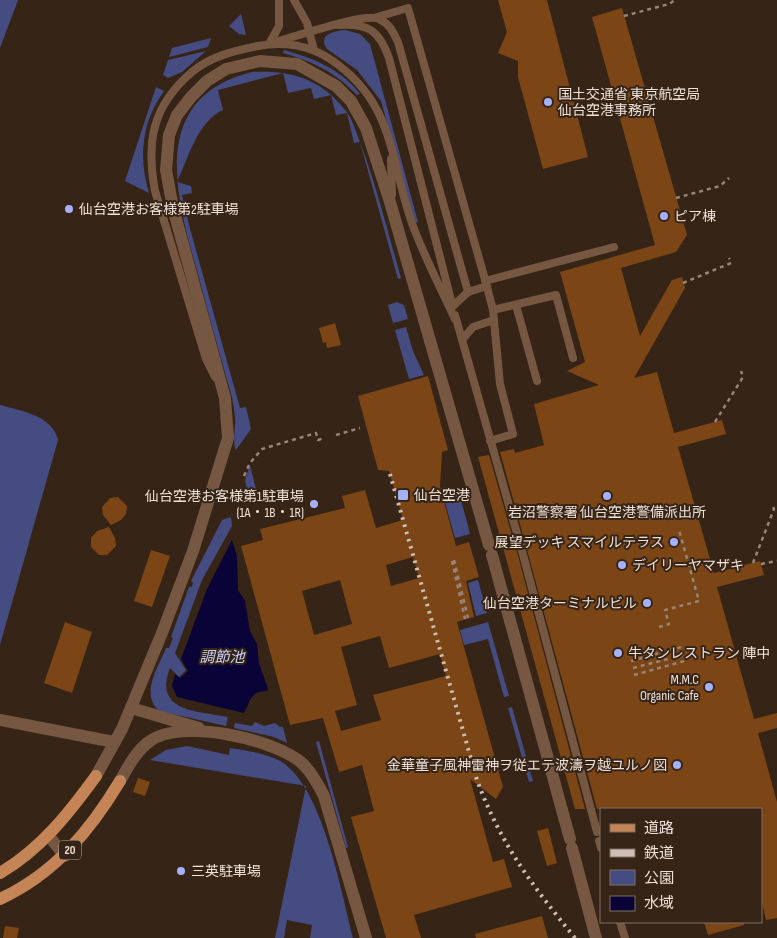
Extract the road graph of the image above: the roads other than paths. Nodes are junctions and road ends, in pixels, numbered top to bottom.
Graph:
1 (279, 0) edge
2 (294, 0) edge
3 (377, 17) junction
4 (338, 24) junction
5 (310, 33) junction
6 (268, 44) junction
7 (314, 50) junction
8 (390, 145) junction
9 (393, 213) junction
10 (614, 247) dead end
11 (486, 284) junction
12 (468, 292) junction
13 (516, 304) junction
14 (453, 306) junction
15 (493, 310) junction
16 (456, 319) junction
17 (494, 320) junction
18 (462, 340) junction
19 (573, 358) dead end
20 (537, 380) dead end
21 (225, 398) junction
22 (490, 441) junction
23 (518, 537) dead end
24 (520, 547) dead end
25 (131, 708) junction
26 (0, 720) edge
27 (204, 730) junction
28 (114, 742) junction
29 (96, 776) joint
30 (120, 781) joint
31 (596, 832) dead end
32 (48, 835) junction
33 (65, 856) junction
34 (0, 873) edge
35 (0, 899) edge
36 (620, 923) edge
37 (366, 938) edge
38 (596, 938) edge
39 (625, 938) edge

1 - 6 lane
2 - 5 lane
3 - 4 lane
3 - 11 lane
3 - 12 lane
4 - 5 lane
4 - 14 lane
5 - 6 lane
5 - 7 lane
6 - 7 lane
6 - 21 lane
7 - 8 lane
8 - 9 lane
8 - 16 lane
9 - 21 street
9 - 38 street
10 - 11 lane
11 - 12 lane
11 - 15 lane
12 - 14 lane
13 - 15 lane
13 - 19 lane
13 - 20 lane
14 - 16 lane
15 - 17 lane
16 - 18 lane
17 - 18 lane
17 - 22 lane
18 - 22 lane
21 - 25 street
22 - 23 lane
24 - 31 lane
25 - 27 street
25 - 28 street
26 - 28 street
27 - 30 street
27 - 37 street
28 - 29 street
29 - 32 main road, 20
30 - 33 main road, 20
32 - 33 street
32 - 34 main road, 20
33 - 35 main road, 20
36 - 39 lane

